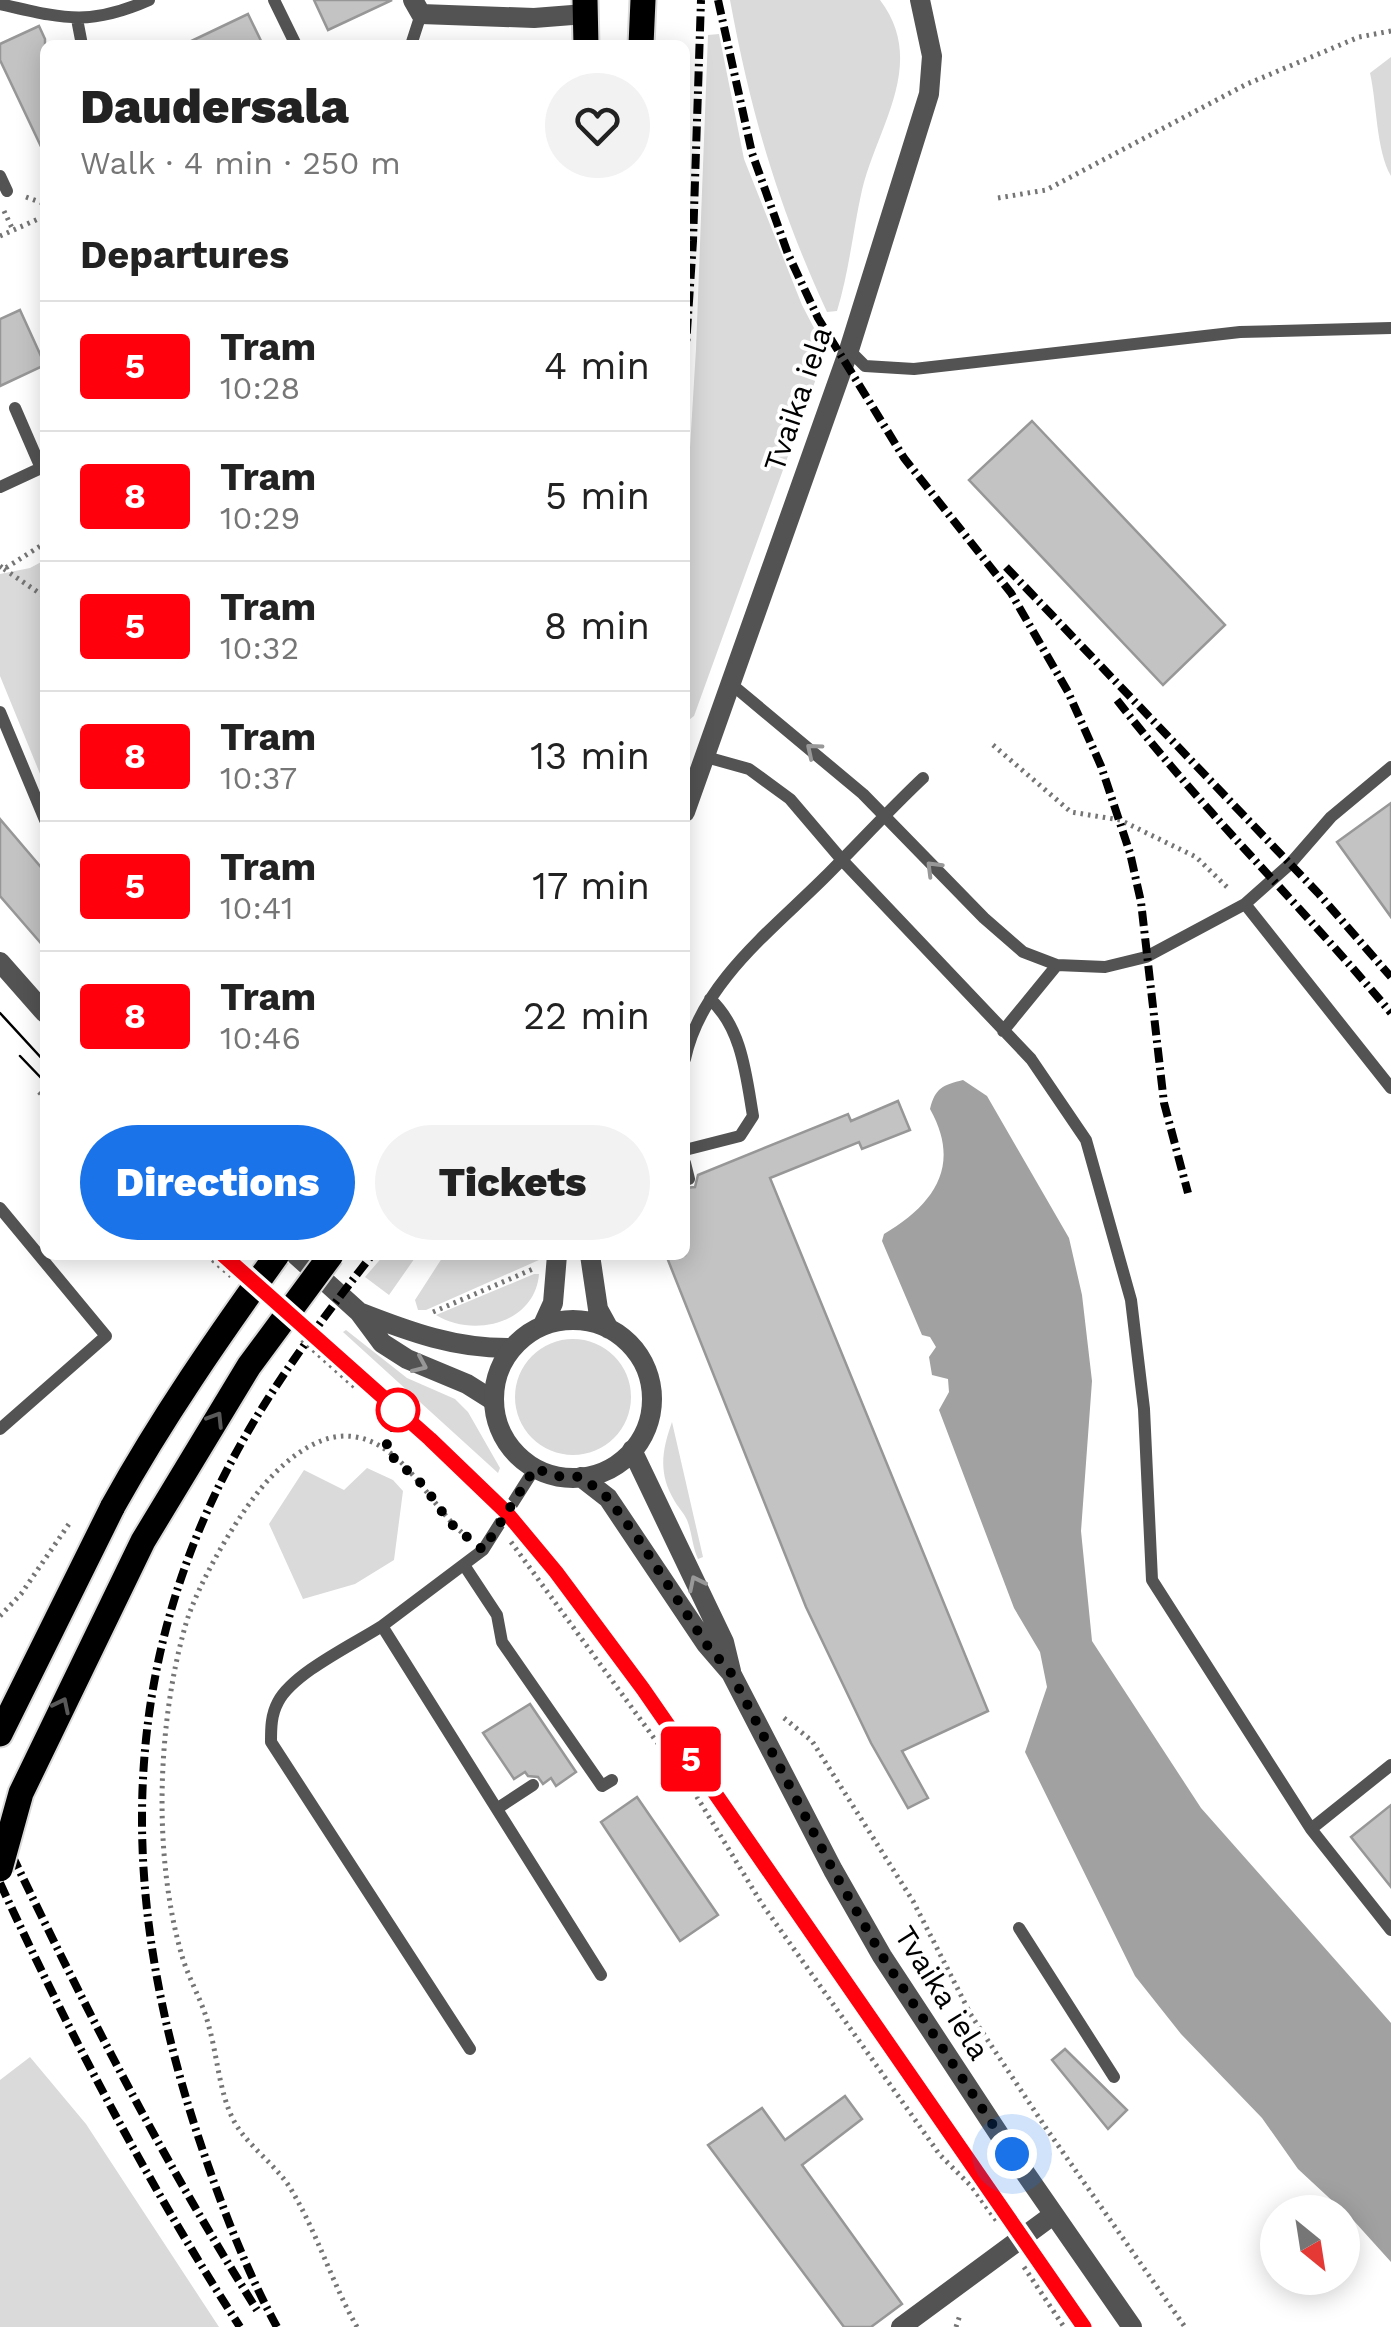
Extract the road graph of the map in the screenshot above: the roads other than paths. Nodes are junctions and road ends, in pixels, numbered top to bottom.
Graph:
1 (150, 0) edge
2 (274, 0) edge
3 (643, 0) edge
4 (920, 0) edge
5 (0, 4) edge
6 (417, 7) edge
7 (461, 7) edge
8 (585, 7) edge
9 (78, 19) junction
10 (81, 40) edge
11 (294, 40) edge
12 (411, 40) edge
13 (586, 40) edge
14 (641, 40) edge
15 (0, 176) edge
16 (7, 191) dead end
17 (1391, 328) edge
18 (849, 350) junction
19 (14, 408) dead end
20 (40, 466) edge
21 (40, 468) edge
22 (0, 487) edge
23 (730, 683) junction
24 (0, 712) edge
25 (706, 756) junction
26 (1391, 767) edge
27 (923, 778) dead end
28 (690, 799) edge
29 (40, 808) edge
30 (884, 816) junction
31 (842, 860) junction
32 (1245, 904) junction
33 (0, 962) edge
34 (1057, 965) junction
35 (710, 999) junction
36 (40, 1007) edge
37 (1004, 1031) junction
38 (690, 1035) edge
39 (1391, 1088) edge
40 (690, 1149) edge
41 (0, 1208) edge
42 (40, 1256) edge
43 (43, 1260) edge
44 (273, 1260) edge
45 (302, 1260) edge
46 (326, 1260) edge
47 (591, 1260) edge
48 (557, 1262) edge
49 (359, 1312) junction
50 (543, 1325) junction
51 (609, 1329) junction
52 (512, 1348) junction
53 (494, 1401) junction
54 (0, 1429) edge
55 (632, 1450) junction
56 (535, 1468) junction
57 (582, 1477) junction
58 (464, 1565) junction
59 (382, 1626) junction
60 (731, 1673) junction
61 (0, 1734) edge
62 (1391, 1765) edge
63 (612, 1780) dead end
64 (532, 1786) dead end
65 (21, 1794) junction
66 (498, 1808) junction
67 (0, 1827) edge
68 (1311, 1829) junction
69 (0, 1870) edge
70 (1019, 1928) dead end
71 (1391, 1930) edge
72 (601, 1975) dead end
73 (470, 2049) dead end
74 (1114, 2076) dead end
75 (1053, 2214) junction
76 (902, 2327) edge
77 (1132, 2327) edge

1 - 9 lane
2 - 11 lane
3 - 14 main road
4 - 18 street, Tvaika iela
5 - 9 lane
6 - 7 street
6 - 12 lane
7 - 8 street
8 - 13 main road
9 - 10 lane
15 - 16 lane
17 - 18 lane
18 - 23 street, Tvaika iela
19 - 20 lane
21 - 22 lane
23 - 25 street, Tvaika iela
30 -> 23 lane
24 - 29 lane
25 - 28 street, Tvaika iela
25 - 31 lane
26 - 32 lane
27 - 30 lane
30 - 31 lane
34 -> 30 lane
31 - 35 lane
31 - 37 lane
32 - 34 lane
32 - 39 lane
33 - 36 street
34 - 37 lane
35 - 38 lane
35 - 40 lane
37 - 68 lane
41 - 42 lane
43 - 54 lane
44 - 61 main road, bridge
45 - 49 street
65 -> 46 main road, bridge
47 - 51 street
48 - 50 street
49 - 52 street
49 -> 53 street
50 - 51 street
50 - 52 street
51 - 55 street
52 - 53 street
53 - 56 street
55 - 57 street
60 -> 55 street, Tvaika iela
56 - 57 street
56 - 58 lane
57 - 60 street, Tvaika iela
58 - 59 lane
58 - 63 lane
59 - 66 lane
59 - 73 lane
60 - 75 street, Tvaika iela
62 - 68 lane
64 - 66 lane
65 - 67 main road, bridge
65 - 69 main road, bridge
66 - 72 lane
68 - 71 lane
70 - 74 lane
75 - 76 street
75 - 77 street, Tvaika iela

